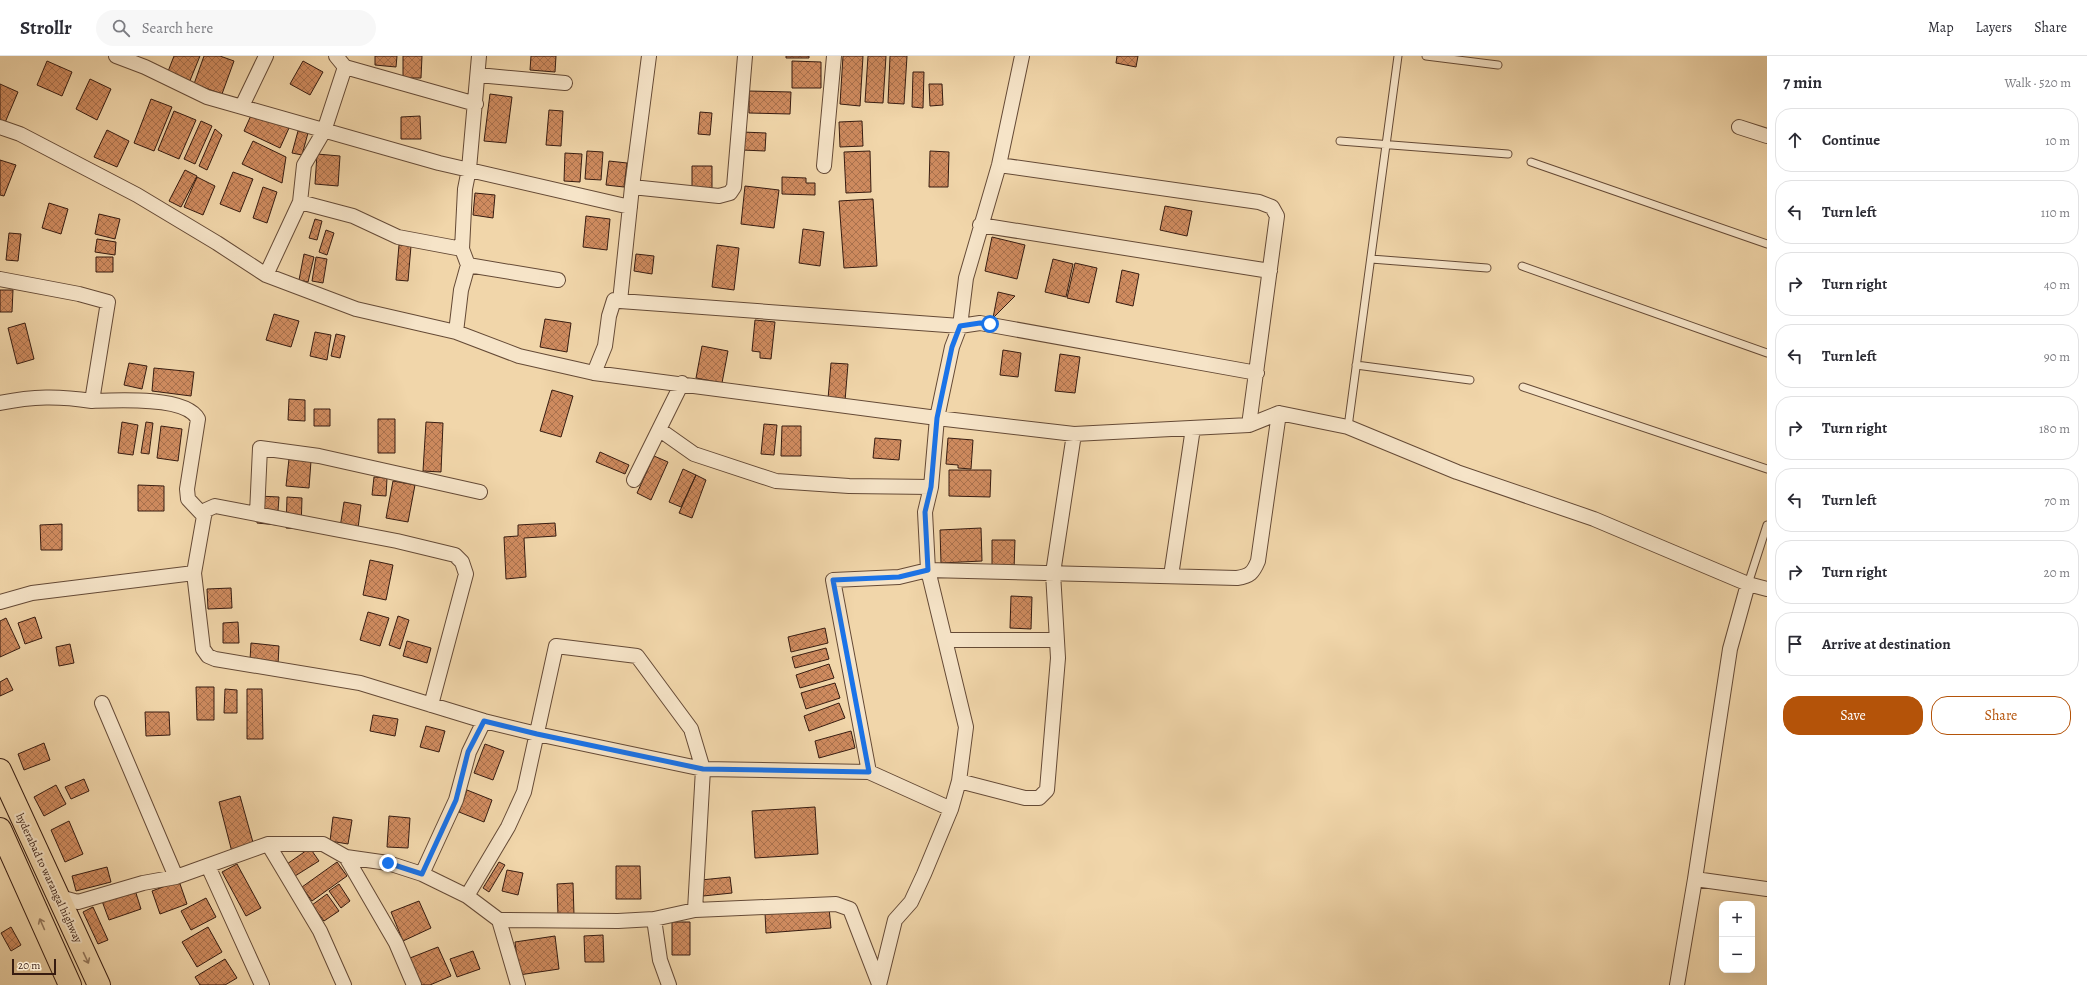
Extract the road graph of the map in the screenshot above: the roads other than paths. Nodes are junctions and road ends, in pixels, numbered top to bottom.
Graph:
1 (116, 56) edge
2 (266, 56) edge
3 (336, 56) edge
4 (480, 56) edge
5 (649, 56) edge
6 (745, 56) edge
7 (834, 56) edge
8 (1022, 56) edge
9 (1398, 56) edge
10 (1426, 56) edge
11 (1498, 65) dead end
12 (346, 67) junction
13 (478, 75) junction
14 (565, 83) dead end
15 (476, 104) junction
16 (242, 106) junction
17 (0, 127) edge
18 (1739, 127) dead end
19 (324, 131) junction
20 (1767, 136) edge
21 (1340, 141) dead end
22 (1386, 146) junction
23 (1508, 154) dead end
24 (1531, 162) dead end
25 (999, 165) junction
26 (824, 166) dead end
27 (469, 169) junction
28 (632, 187) junction
29 (300, 202) junction
30 (630, 207) junction
31 (980, 225) junction
32 (1767, 244) edge
33 (462, 249) junction
34 (1371, 259) junction
35 (468, 265) junction
36 (1522, 266) dead end
37 (1487, 268) dead end
38 (1270, 271) junction
39 (266, 275) junction
40 (0, 278) edge
41 (558, 280) dead end
42 (620, 301) junction
43 (960, 326) junction
44 (456, 332) junction
45 (1767, 354) edge
46 (1356, 365) junction
47 (594, 373) junction
48 (1257, 373) junction
49 (1470, 380) dead end
50 (682, 383) junction
51 (1523, 387) dead end
52 (92, 400) junction
53 (0, 403) edge
54 (1279, 413) junction
55 (937, 418) junction
56 (1248, 425) junction
57 (1348, 427) junction
58 (1193, 428) junction
59 (660, 430) junction
60 (1074, 434) junction
61 (1767, 469) edge
62 (634, 480) dead end
63 (931, 487) junction
64 (480, 492) dead end
65 (257, 514) junction
66 (204, 516) junction
67 (1767, 525) edge
68 (928, 570) junction
69 (194, 573) junction
70 (1053, 573) junction
71 (1171, 576) junction
72 (1748, 584) junction
73 (1767, 589) edge
74 (0, 602) edge
75 (945, 640) junction
76 (1057, 640) junction
77 (102, 703) dead end
78 (431, 705) junction
79 (484, 721) junction
80 (537, 734) junction
81 (703, 769) junction
82 (0, 770) edge
83 (869, 772) junction
84 (958, 781) junction
85 (951, 809) junction
86 (0, 830) edge
87 (268, 844) junction
88 (346, 857) junction
89 (208, 866) junction
90 (422, 874) junction
91 (176, 877) junction
92 (1695, 878) junction
93 (1767, 889) edge
94 (56, 896) junction
95 (467, 896) junction
96 (695, 910) junction
97 (654, 919) junction
98 (499, 920) junction
99 (879, 984) edge
100 (70, 985) edge
101 (99, 985) edge
102 (262, 985) edge
103 (344, 985) edge
104 (414, 985) edge
105 (518, 985) edge
106 (669, 985) edge
107 (1677, 985) edge

1 - 16 street
2 - 16 street
3 - 12 street
4 - 13 street
5 - 28 street
6 - 28 street
7 - 26 street
8 - 25 street
9 - 22 lane
10 - 11 lane
12 - 15 street
12 - 19 street
13 - 14 street
13 - 15 street
15 - 27 street
16 - 19 street
17 - 39 street
18 - 20 street
19 - 27 street
19 - 29 street
21 - 22 lane
22 - 23 lane
22 - 34 lane
24 - 32 lane
25 - 31 street
25 - 38 street
27 - 30 street
27 - 33 street
28 - 30 street
29 - 33 street
29 - 39 street
30 - 42 street
31 - 38 street
31 - 43 street
33 - 35 street
34 - 37 lane
34 - 46 lane
35 - 41 street
35 - 44 street
36 - 45 lane
38 - 48 street
39 - 44 street
40 - 52 street
42 - 43 street
42 - 47 street
43 - 48 street
43 - 55 street
44 - 47 street
46 - 49 lane
46 - 57 lane
47 - 50 street
48 - 56 street
50 - 55 street
50 - 59 street
51 - 61 lane
52 - 53 street
52 - 66 street
54 - 56 street
54 - 57 street
54 - 71 street
55 - 60 street
55 - 63 street
56 - 58 street
57 - 72 street
58 - 60 street
58 - 71 street
59 - 62 street
59 - 63 street
60 - 70 street
63 - 68 street
64 - 65 street
65 - 66 street
65 - 78 street
66 - 69 street
67 - 72 lane
68 - 70 street
68 - 75 street
68 - 83 street
69 - 74 street
69 - 78 street
70 - 71 street
70 - 76 street
72 - 73 street
72 - 92 street
75 - 76 street
75 - 84 street
76 - 84 street
77 - 91 street
78 - 79 street
79 - 80 street
79 - 90 street
80 - 81 street
80 - 81 street
80 - 95 street
81 - 83 street
81 - 96 street
82 - 94 main road, hyderabad to warangal highway
83 - 85 street
84 - 85 street
85 - 99 street
100 -> 86 main road
87 - 88 street
87 - 89 street
87 - 103 street
88 - 90 street
88 - 104 street
89 - 91 street
89 - 102 street
90 - 95 street
91 - 94 street
92 - 93 street
92 - 107 street
94 -> 101 main road, hyderabad to warangal highway
95 - 98 street
96 - 97 street
96 - 99 street
97 - 98 street
97 - 106 street
98 - 105 street

